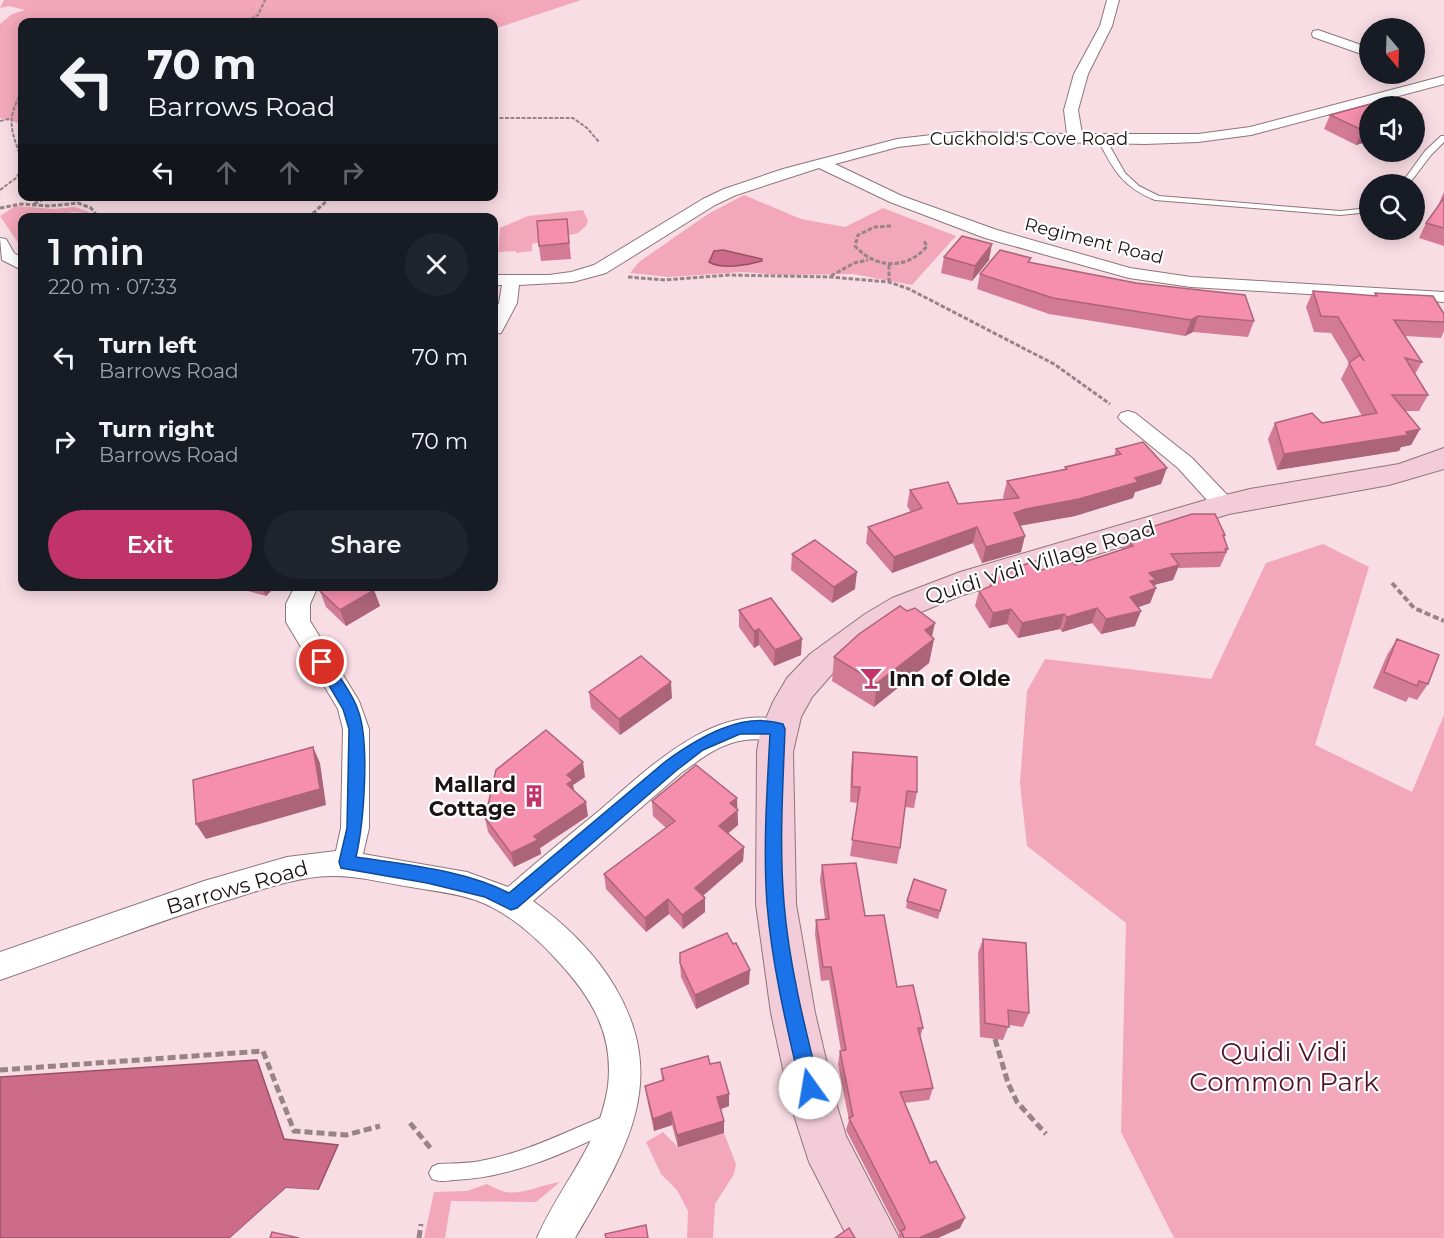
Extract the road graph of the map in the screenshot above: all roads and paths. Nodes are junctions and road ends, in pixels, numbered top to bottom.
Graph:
1 (265, 0) edge
2 (1113, 0) edge
3 (253, 18) edge
4 (1318, 34) dead end
5 (1359, 49) edge
6 (1425, 74) edge
7 (1442, 80) edge
8 (18, 98) edge
9 (498, 118) edge
10 (9, 119) junction
11 (0, 121) edge
12 (1076, 137) junction
13 (1101, 138) junction
14 (1444, 138) edge
15 (599, 142) dead end
16 (18, 148) edge
17 (822, 164) junction
18 (1412, 174) edge
19 (18, 175) edge
20 (0, 190) edge
21 (39, 201) edge
22 (327, 201) edge
23 (78, 203) joint
24 (33, 204) junction
25 (0, 208) edge
26 (1359, 211) edge
27 (95, 213) edge
28 (313, 213) edge
29 (891, 226) dead end
30 (924, 241) dead end
31 (0, 243) edge
32 (868, 260) junction
33 (18, 262) edge
34 (889, 265) junction
35 (600, 269) junction
36 (830, 277) junction
37 (502, 280) edge
38 (889, 282) junction
39 (1444, 297) edge
40 (498, 322) edge
41 (1128, 417) joint
42 (1444, 457) edge
43 (1224, 504) junction
44 (1392, 583) dead end
45 (304, 591) edge
46 (1444, 621) edge
47 (778, 729) junction
48 (347, 862) junction
49 (511, 902) junction
50 (0, 966) edge
51 (995, 1039) edge
52 (0, 1070) edge
53 (619, 1117) junction
54 (410, 1123) dead end
55 (380, 1126) dead end
56 (1046, 1134) dead end
57 (444, 1172) joint
58 (421, 1224) dead end
59 (419, 1238) edge
60 (555, 1238) edge
61 (874, 1238) edge

1 - 3 path
2 - 12 street
4 - 5 street
6 - 7 street
7 - 13 street, Cuckhold's Cove Road
8 - 10 path
9 - 15 path
10 - 11 path
10 - 16 path
12 - 13 street, Cuckhold's Cove Road
12 - 17 street, Cuckhold's Cove Road
13 - 26 lane
14 - 18 lane
17 - 35 street, Cuckhold's Cove Road
17 - 39 street, Regiment Road
19 - 20 path
21 - 24 path
22 - 28 path
23 - 24 path
23 - 27 path
24 - 25 path
29 - 32 path
30 - 34 path
31 - 33 street
32 - 34 path
32 - 36 path
34 - 38 path
35 - 36 path
35 - 37 street, Cuckhold's Cove Road
36 - 38 path
37 - 40 street
38 - 41 path
41 - 43 street
42 - 43 street, Quidi Vidi Village Road
43 - 47 street, Quidi Vidi Village Road
44 - 46 path
45 - 48 street
47 - 49 street
47 - 61 street, Quidi Vidi Village Road
48 - 49 street, Barrows Road
48 - 50 street, Barrows Road
49 - 53 street, Barrows Road
51 - 56 path
52 - 55 path
53 - 57 lane
53 - 60 street, Barrows Road
54 - 57 path
58 - 59 path

